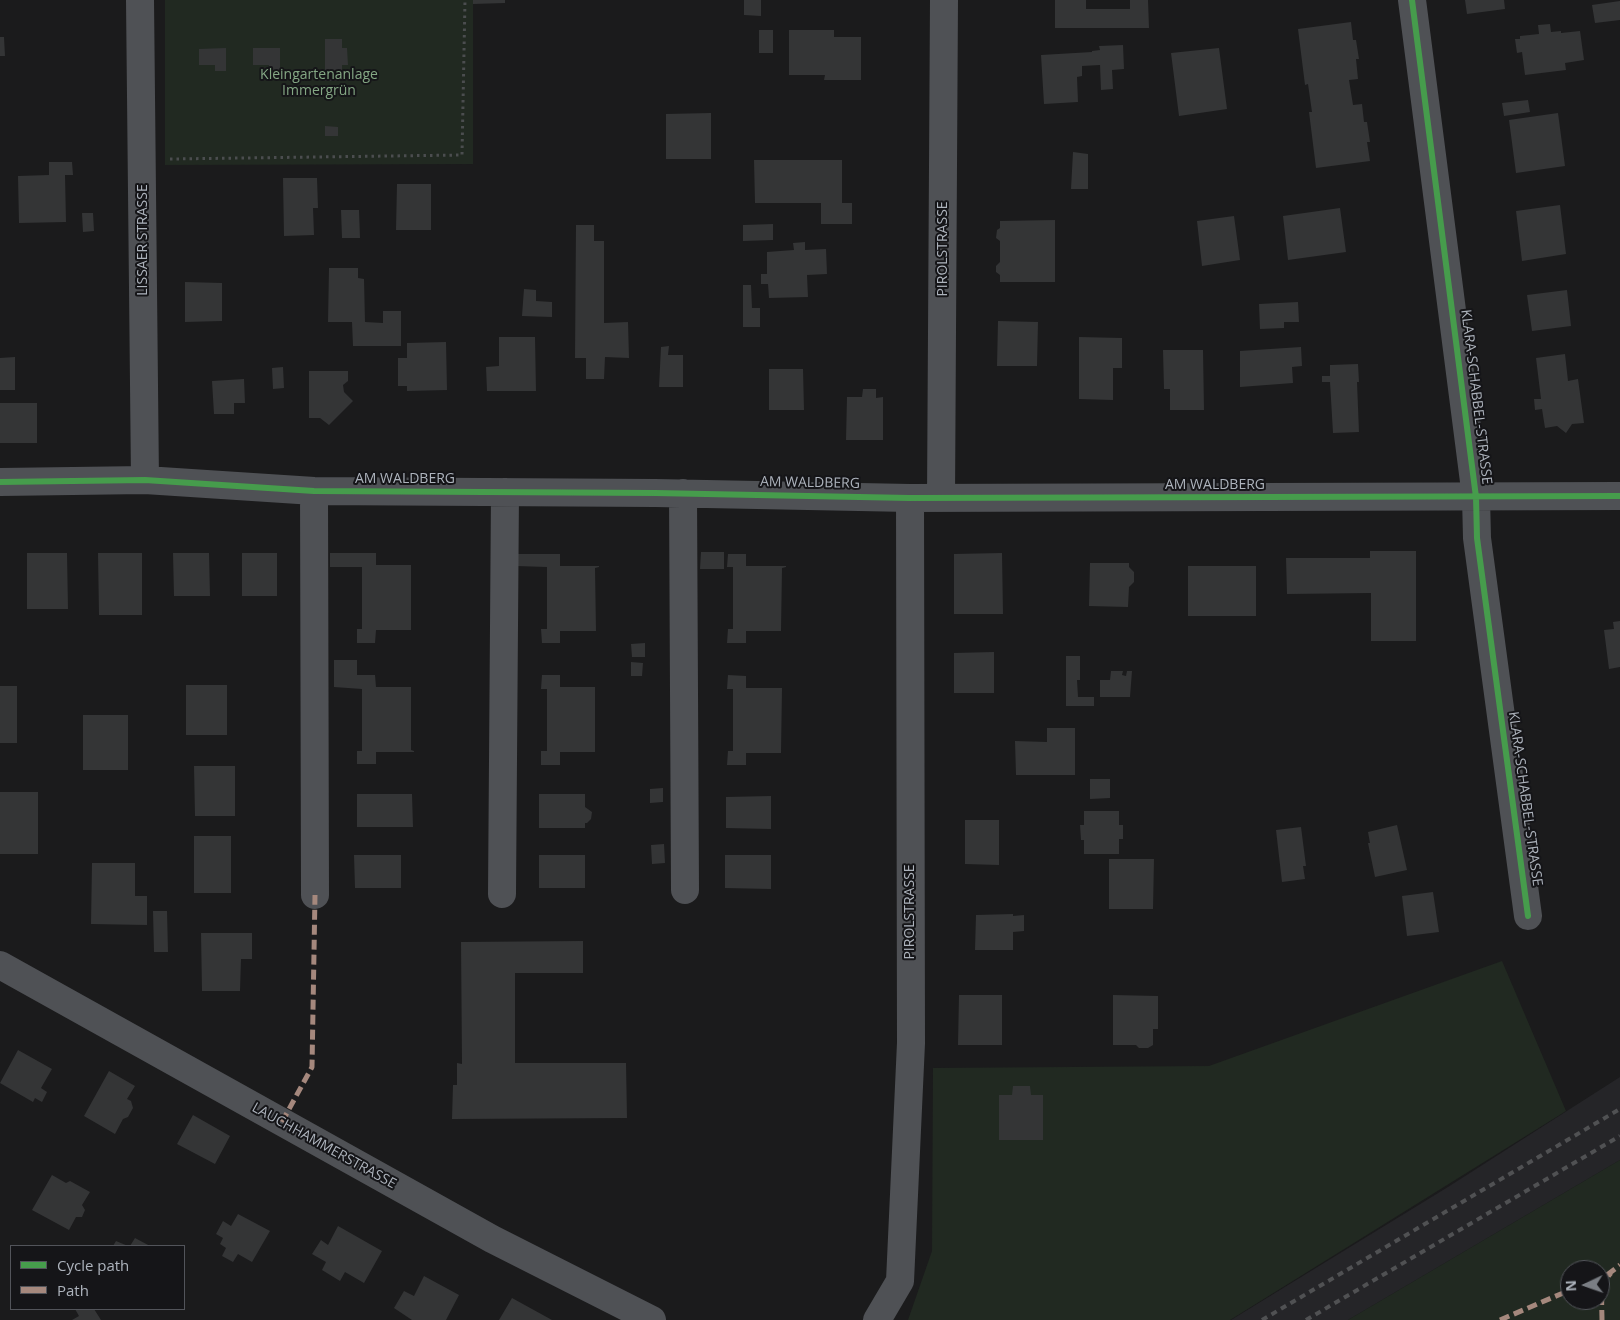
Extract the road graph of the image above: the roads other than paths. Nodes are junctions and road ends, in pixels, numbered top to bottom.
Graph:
1 (140, 0) edge
2 (944, 0) edge
3 (1412, 0) edge
4 (145, 480) junction
5 (0, 482) edge
6 (314, 491) junction
7 (505, 492) junction
8 (683, 493) junction
9 (1620, 496) edge
10 (1476, 497) junction
11 (910, 498) junction
12 (941, 498) junction
13 (685, 890) dead end
14 (502, 894) dead end
15 (315, 895) dead end
16 (1528, 916) dead end
17 (0, 965) edge
18 (652, 1320) edge
19 (877, 1320) edge

1 - 4 street, LISSAER STRASSE
2 - 12 street, PIROLSTRASSE
3 - 10 street, KLARA-SCHABBEL-STRASSE
4 - 5 street, AM WALDBERG
4 - 6 street, AM WALDBERG
6 - 7 street, AM WALDBERG
6 - 15 street
7 - 8 street, AM WALDBERG
7 - 14 street
8 - 11 street, AM WALDBERG
8 - 13 street
9 - 10 street, AM WALDBERG
10 - 12 street, AM WALDBERG
10 - 16 street, KLARA-SCHABBEL-STRASSE
11 - 12 street, AM WALDBERG
11 - 19 street, PIROLSTRASSE
17 - 18 street, LAUCHHAMMERSTRASSE

